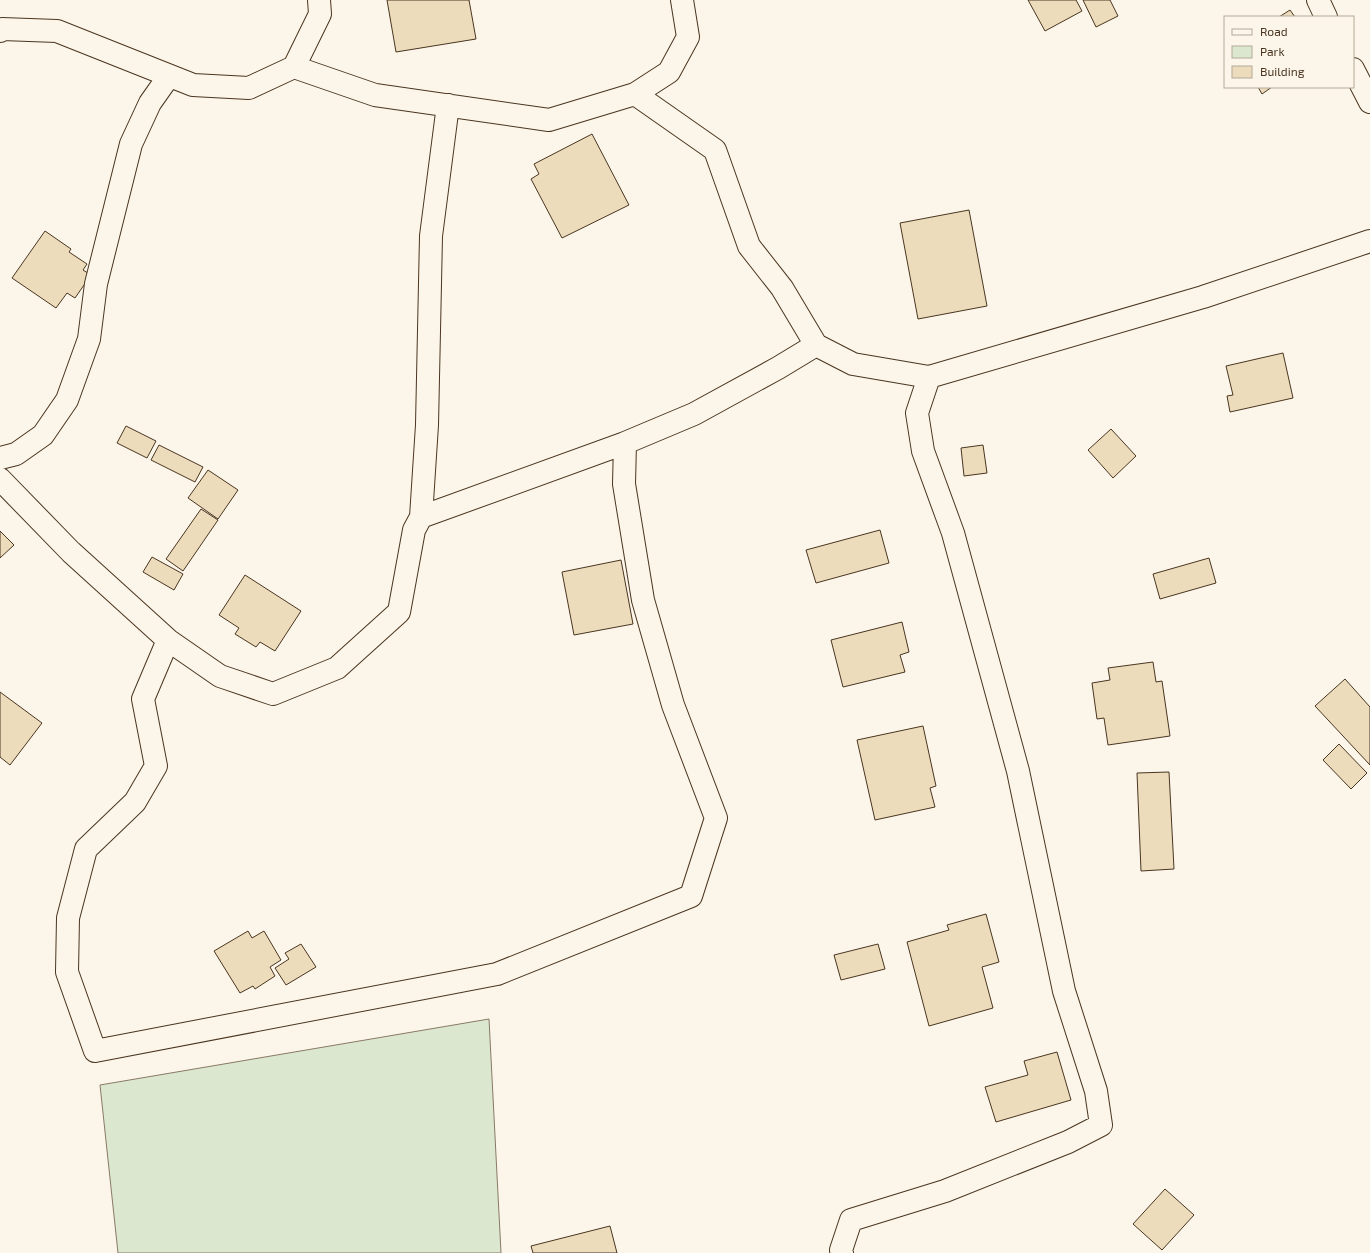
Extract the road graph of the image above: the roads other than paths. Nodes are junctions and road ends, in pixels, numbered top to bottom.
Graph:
1 (319, 0) edge
2 (682, 0) edge
3 (1318, 0) edge
4 (1326, 16) edge
5 (0, 31) edge
6 (294, 67) junction
7 (1354, 71) edge
8 (169, 76) junction
9 (634, 94) junction
10 (1370, 102) edge
11 (448, 106) junction
12 (1370, 241) edge
13 (816, 345) junction
14 (929, 377) junction
15 (625, 443) junction
16 (0, 458) edge
17 (0, 479) edge
18 (421, 517) junction
19 (168, 640) junction
20 (842, 1253) edge

1 - 6 street
2 - 9 street
3 - 4 street
5 - 8 street
6 - 8 street
6 - 11 street
7 - 10 street
8 - 16 street
9 - 11 street
9 - 13 street
11 - 18 street
12 - 14 street
13 - 14 street
13 - 15 street
14 - 20 street
15 - 18 street
15 - 19 street
17 - 19 street
18 - 19 street

